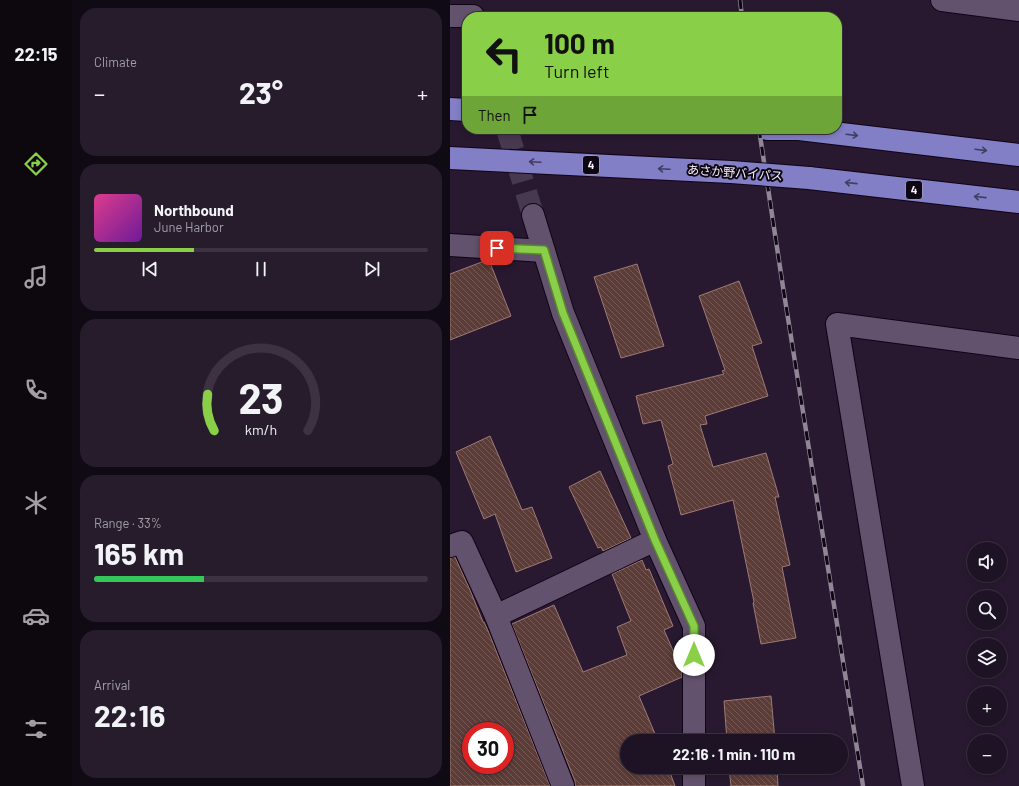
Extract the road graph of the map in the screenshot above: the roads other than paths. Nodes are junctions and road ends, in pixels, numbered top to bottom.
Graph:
1 (942, 0) edge
2 (1019, 10) edge
3 (462, 13) edge
4 (450, 16) edge
5 (450, 110) edge
6 (462, 110) edge
7 (841, 134) edge
8 (1019, 155) edge
9 (450, 158) edge
10 (1019, 202) edge
11 (533, 216) tunnel mouth
12 (450, 245) edge
13 (544, 250) junction
14 (1019, 348) edge
15 (655, 540) junction
16 (450, 546) edge
17 (496, 616) junction
18 (694, 734) edge
19 (694, 774) edge
20 (563, 786) edge
21 (694, 786) edge
22 (913, 786) edge

1 - 2 street
3 - 4 street
5 - 6 highway
7 -> 8 highway
10 -> 9 highway, あさか野バイパス / 4, bridge
11 - 13 street
12 - 13 street
13 - 15 street
14 - 22 street
15 - 17 street
15 - 18 street
16 - 17 street
17 - 20 street
19 - 21 street

